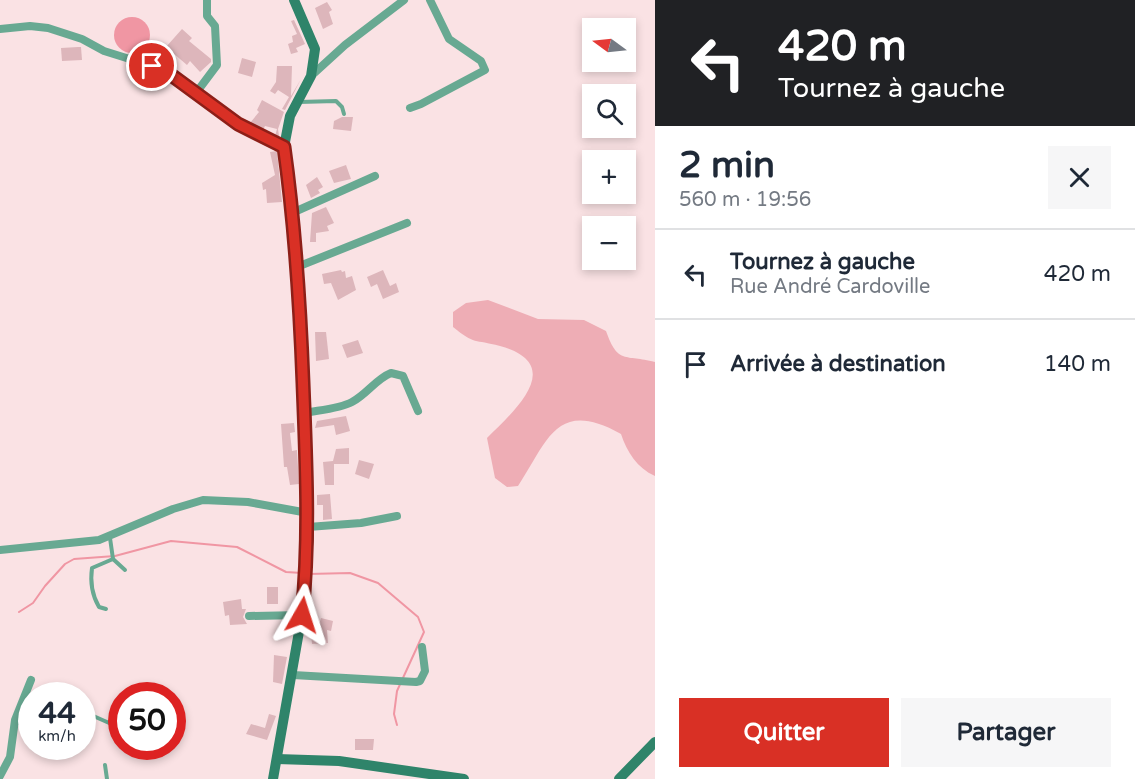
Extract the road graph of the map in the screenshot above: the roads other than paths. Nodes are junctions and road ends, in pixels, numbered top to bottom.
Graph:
1 (207, 0) edge
2 (294, 0) edge
3 (404, 0) edge
4 (430, 0) edge
5 (0, 29) edge
6 (311, 76) junction
7 (196, 93) junction
8 (298, 102) junction
9 (410, 108) dead end
10 (344, 114) dead end
11 (284, 147) junction
12 (375, 176) dead end
13 (292, 213) junction
14 (407, 223) dead end
15 (297, 267) junction
16 (418, 411) dead end
17 (304, 413) junction
18 (308, 513) junction
19 (397, 516) dead end
20 (308, 527) junction
21 (110, 538) junction
22 (0, 550) edge
23 (113, 559) junction
24 (125, 570) dead end
25 (106, 609) dead end
26 (302, 615) junction
27 (249, 616) dead end
28 (422, 647) dead end
29 (293, 675) junction
30 (31, 680) dead end
31 (18, 723) edge
32 (14, 724) junction
33 (655, 742) edge
34 (277, 759) junction
35 (105, 765) dead end
36 (0, 776) edge
37 (107, 779) edge
38 (273, 779) edge
39 (464, 779) edge
40 (619, 779) edge

1 - 7 street
2 - 6 main road
3 - 6 street
4 - 9 street
5 - 7 street
6 - 8 main road
7 - 11 street
8 - 10 lane
8 - 11 main road
11 - 13 main road
12 - 13 street
13 - 15 main road
14 - 15 street
15 - 17 main road
16 - 17 street
17 - 18 main road
18 - 20 main road
18 - 21 street
19 - 20 street
20 - 26 main road
21 - 22 street
21 - 23 lane
23 - 24 lane
23 - 25 lane
26 - 27 street
26 - 29 main road
28 - 29 street
29 - 34 main road
30 - 32 street
31 - 32 lane
32 - 36 street
33 - 40 main road
34 - 38 main road
34 - 39 main road
35 - 37 lane

